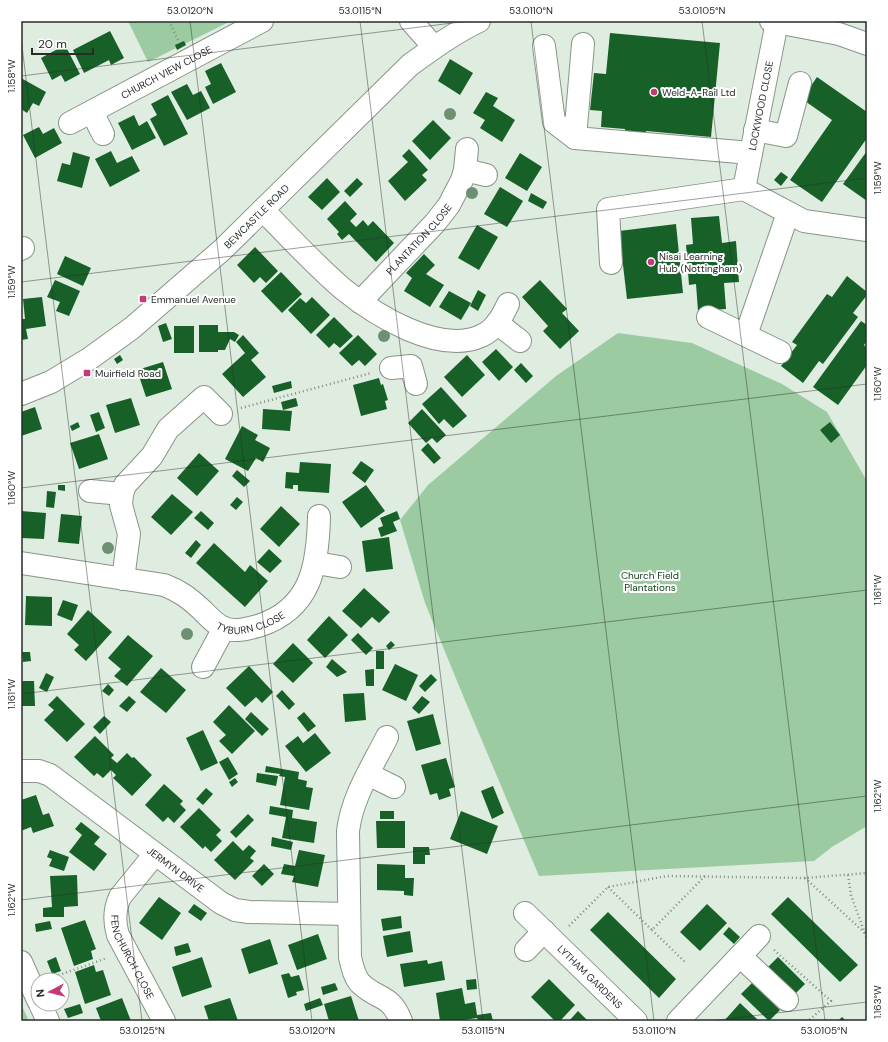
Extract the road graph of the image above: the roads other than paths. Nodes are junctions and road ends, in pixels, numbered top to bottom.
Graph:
1 (262, 21) edge
2 (412, 21) edge
3 (479, 21) edge
4 (781, 22) edge
5 (583, 44) dead end
6 (867, 44) edge
7 (544, 46) dead end
8 (434, 47) junction
9 (800, 83) dead end
10 (92, 112) junction
11 (70, 123) dead end
12 (756, 130) junction
13 (103, 134) dead end
14 (575, 138) junction
15 (751, 153) junction
16 (486, 175) dead end
17 (744, 189) junction
18 (263, 210) junction
19 (793, 215) junction
20 (867, 230) edge
21 (611, 263) dead end
22 (360, 302) junction
23 (508, 304) dead end
24 (708, 317) dead end
25 (498, 323) junction
26 (420, 334) junction
27 (746, 335) junction
28 (520, 342) dead end
29 (780, 352) dead end
30 (406, 373) road end
31 (21, 394) edge
32 (221, 414) road end
33 (90, 491) dead end
34 (122, 494) junction
35 (319, 516) dead end
36 (21, 563) edge
37 (316, 563) junction
38 (340, 567) dead end
39 (123, 579) junction
40 (224, 628) junction
41 (204, 667) dead end
42 (388, 737) dead end
43 (21, 771) edge
44 (368, 774) junction
45 (394, 787) dead end
46 (155, 854) junction
47 (525, 913) dead end
48 (349, 914) junction
49 (549, 936) junction
50 (759, 936) road end
51 (526, 950) dead end
52 (740, 956) junction
53 (21, 962) edge
54 (30, 982) edge
55 (787, 1000) dead end
56 (164, 1021) edge
57 (401, 1021) edge
58 (636, 1021) edge
59 (678, 1021) edge

1 - 10 street, CHURCH VIEW CLOSE
2 - 8 street
3 - 8 street, BEWCASTLE ROAD
4 - 6 street
4 - 12 street, LOCKWOOD CLOSE
5 - 14 street
7 - 14 street
8 - 18 street, BEWCASTLE ROAD
9 - 12 street
10 - 11 street, CHURCH VIEW CLOSE
10 - 13 street
12 - 15 street, LOCKWOOD CLOSE
14 - 15 street
15 - 17 street, LOCKWOOD CLOSE
16 - 22 street, PLANTATION CLOSE
17 - 19 street
17 - 21 street
18 - 22 street
18 - 31 street, BEWCASTLE ROAD
19 - 20 street
19 - 27 street
22 - 26 street
23 - 25 street
24 - 27 street
25 - 26 street
25 - 28 street
26 - 30 street
27 - 29 street
32 - 34 street
33 - 34 street
34 - 39 street
35 - 37 street, TYBURN CLOSE
36 - 39 street, TYBURN CLOSE
37 - 38 street
37 - 40 street, TYBURN CLOSE
39 - 40 street, TYBURN CLOSE
40 - 41 street
42 - 44 street
43 - 46 street, JERMYN DRIVE
44 - 45 street
44 - 48 street
46 - 48 street, JERMYN DRIVE
46 - 56 street, FENCHURCH CLOSE
47 - 49 street, LYTHAM GARDENS
48 - 57 street
49 - 51 street
49 - 58 street, LYTHAM GARDENS
50 - 52 street
52 - 55 street
52 - 59 street
53 - 54 street

